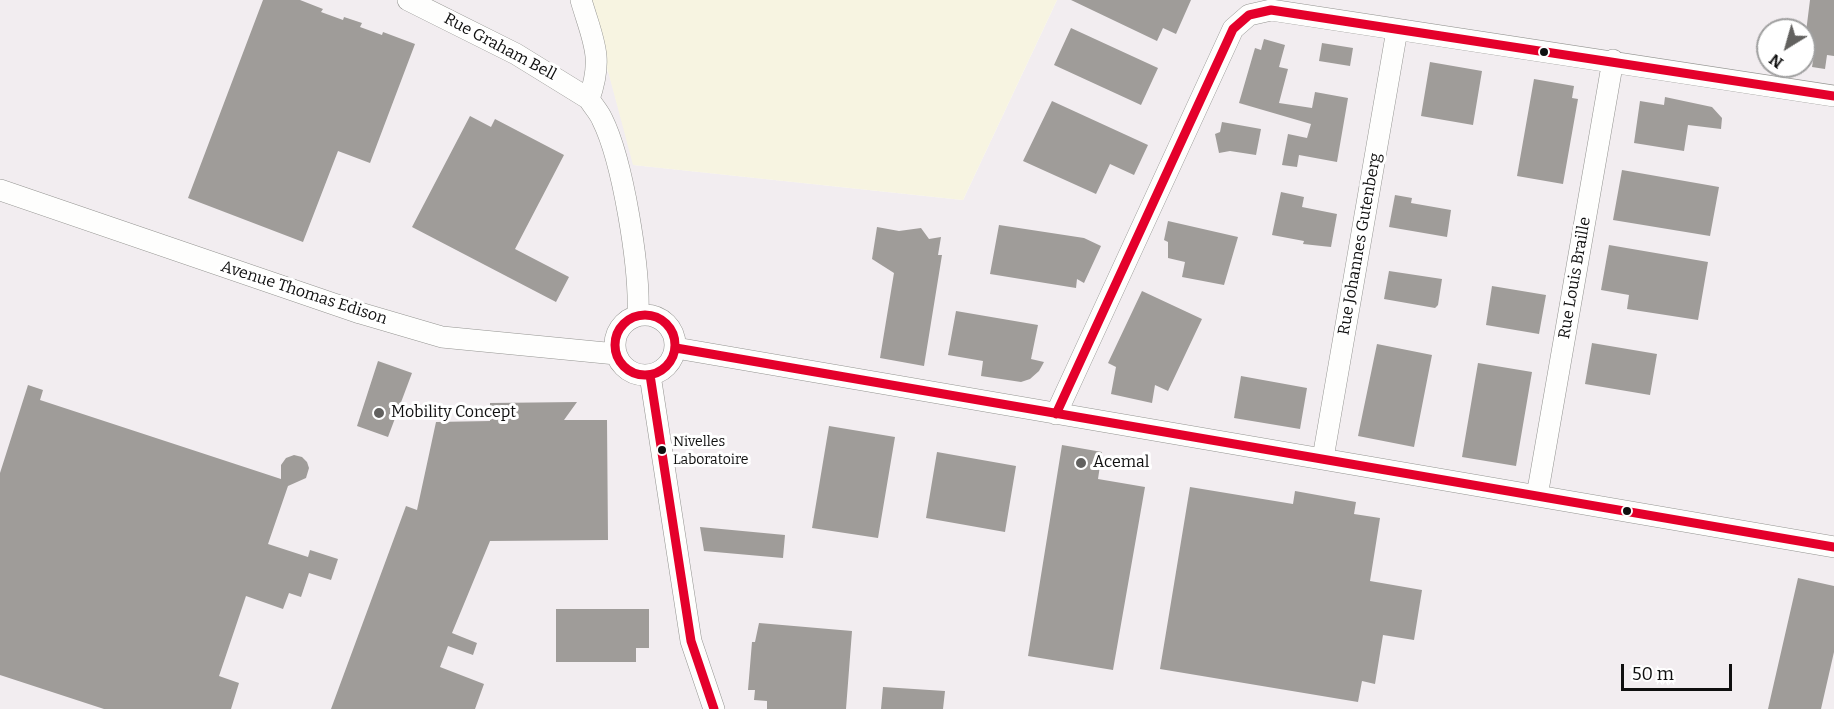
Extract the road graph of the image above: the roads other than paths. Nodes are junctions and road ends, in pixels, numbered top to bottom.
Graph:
1 (408, 0) edge
2 (581, 0) edge
3 (1397, 30) junction
4 (1613, 60) junction
5 (1834, 96) edge
6 (589, 99) junction
7 (0, 190) edge
8 (638, 315) junction
9 (676, 348) junction
10 (616, 354) junction
11 (650, 375) junction
12 (1056, 414) junction
13 (1323, 458) junction
14 (1537, 496) junction
15 (1834, 546) edge
16 (714, 709) edge

1 - 6 street, Rue Graham Bell
2 - 6 street
3 - 4 street
3 - 12 street
3 - 13 street, Rue Johannes Gutenberg
4 - 5 street
4 - 14 street, Rue Louis Braille
6 - 8 street
7 - 10 street, Avenue Thomas Edison
8 - 9 street
8 - 10 street
9 - 11 street
9 - 12 street
10 - 11 street
11 - 16 street
12 - 13 street
13 - 14 street
14 - 15 street

